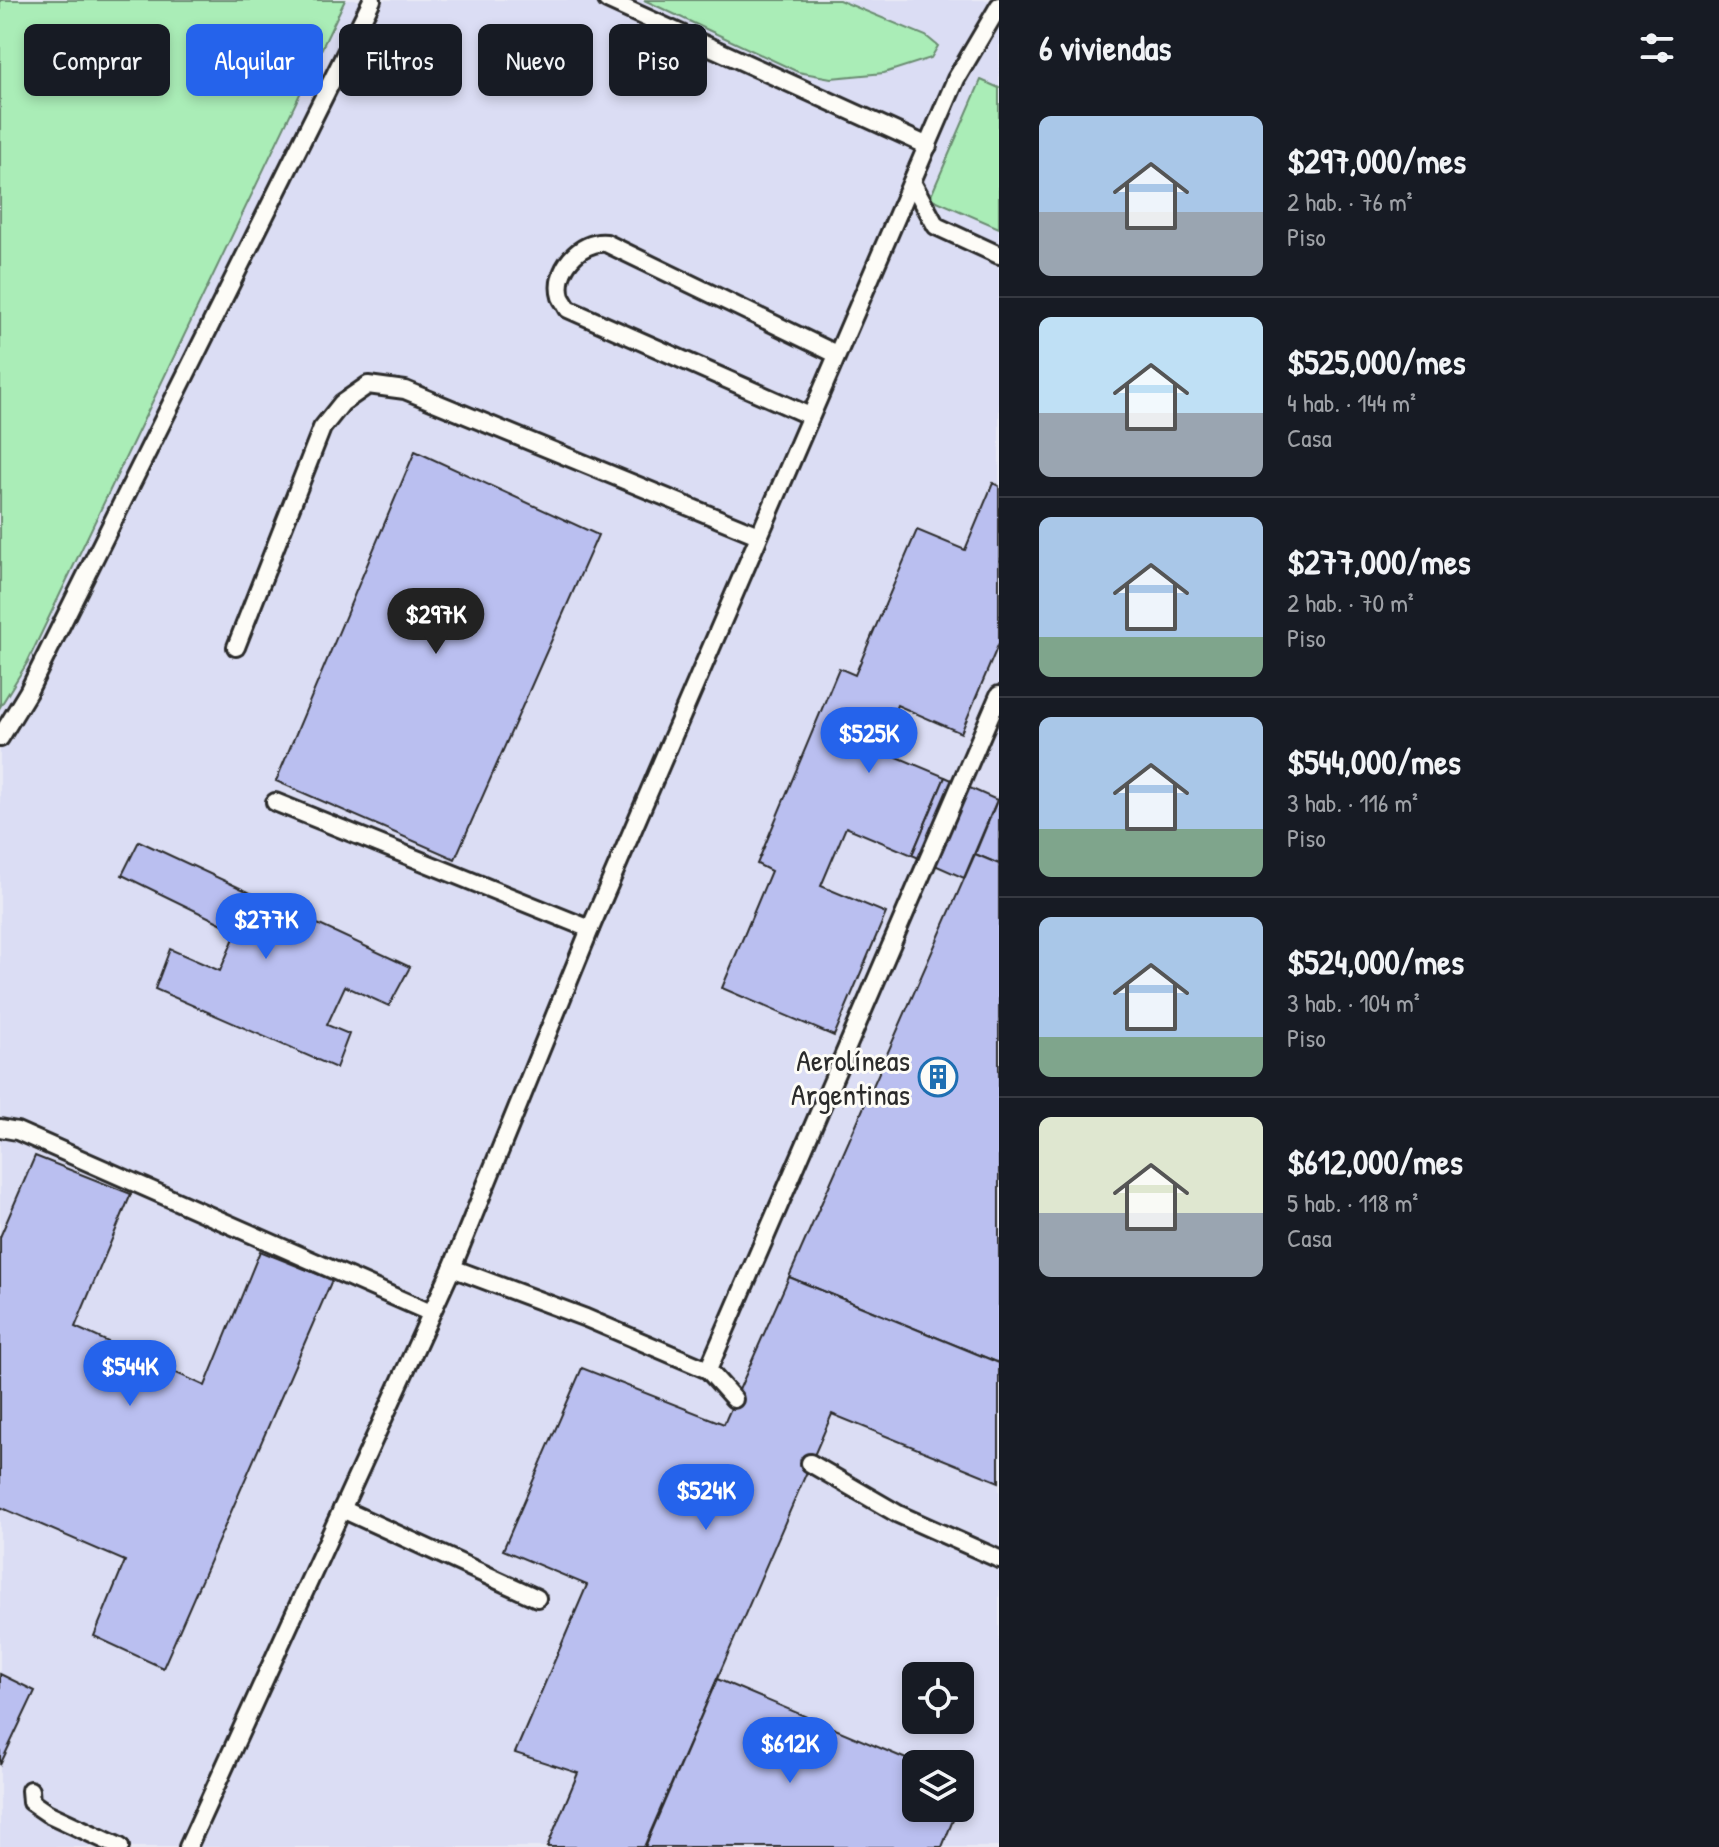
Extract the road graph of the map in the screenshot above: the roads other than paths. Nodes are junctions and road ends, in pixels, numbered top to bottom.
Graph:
1 (372, 0) edge
2 (607, 0) edge
3 (999, 6) edge
4 (928, 146) junction
5 (912, 182) junction
6 (999, 255) edge
7 (836, 354) junction
8 (810, 416) junction
9 (758, 535) junction
10 (236, 647) dead end
11 (999, 695) edge
12 (0, 738) edge
13 (275, 802) dead end
14 (590, 929) junction
15 (0, 1128) edge
16 (452, 1268) junction
17 (431, 1313) junction
18 (708, 1370) junction
19 (734, 1399) dead end
20 (810, 1463) dead end
21 (342, 1509) junction
22 (999, 1559) edge
23 (537, 1598) dead end
24 (30, 1790) dead end
25 (120, 1847) edge
26 (188, 1847) edge

1 - 12 lane
2 - 4 lane
3 - 4 lane
4 - 5 lane
5 - 6 lane
5 - 7 lane
7 - 8 lane
7 - 8 lane
8 - 9 lane
9 - 10 lane
9 - 14 lane
11 - 18 lane
13 - 14 lane
14 - 16 lane
15 - 17 lane
16 - 17 lane
16 - 18 lane
17 - 21 lane
18 - 19 lane
20 - 22 lane
21 - 23 lane
21 - 26 lane
24 - 25 lane

